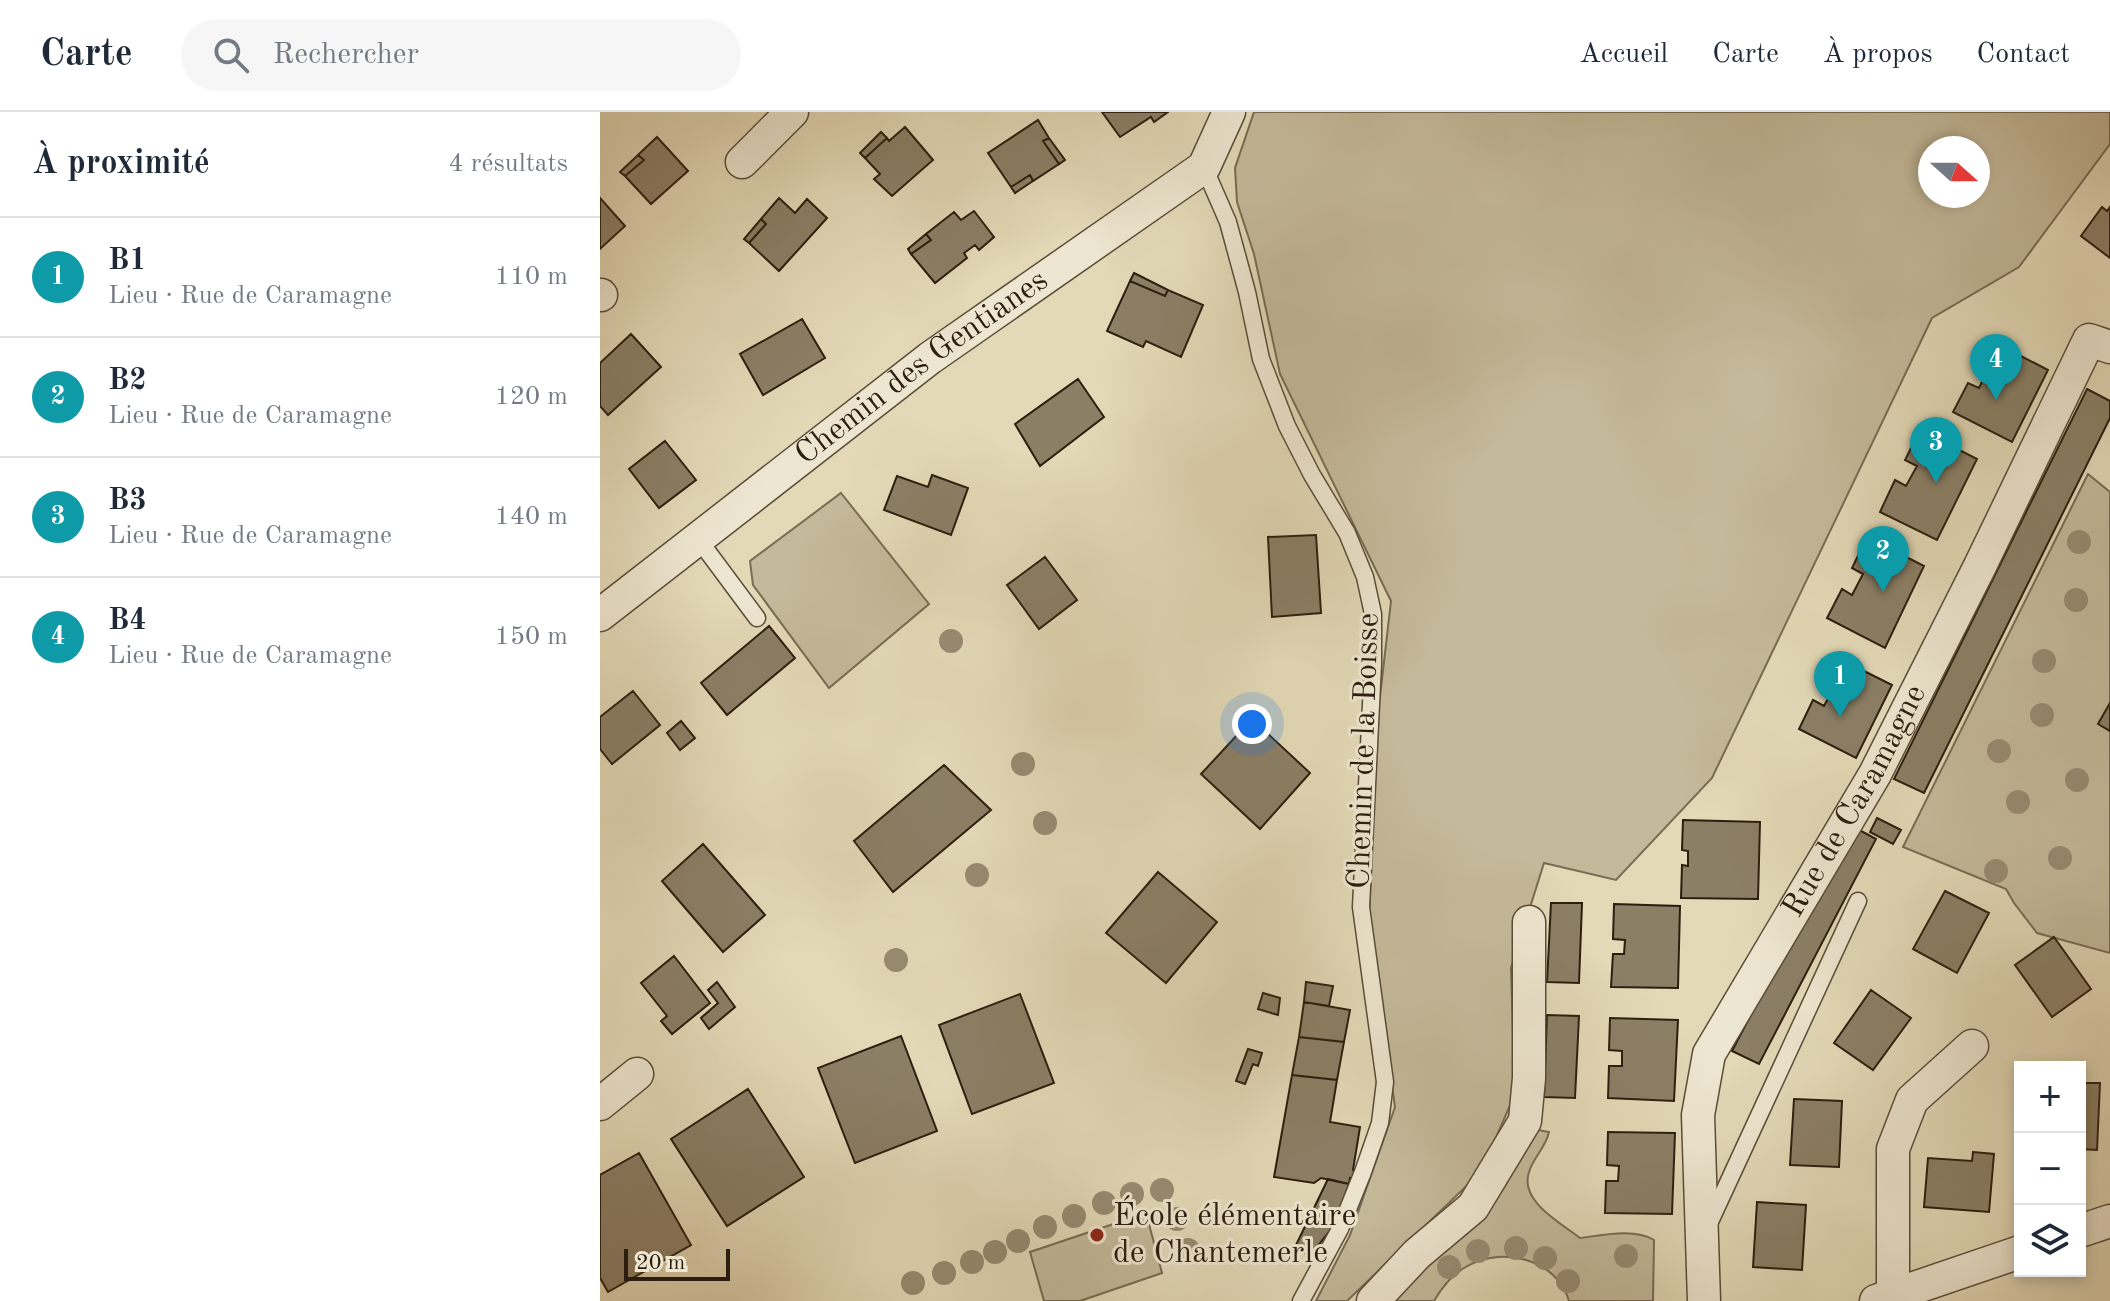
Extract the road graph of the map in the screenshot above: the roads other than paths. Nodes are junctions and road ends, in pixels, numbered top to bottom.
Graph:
1 (792, 112) edge
2 (1229, 112) edge
3 (742, 162) dead end
4 (1204, 167) junction
5 (2110, 347) edge
6 (699, 540) junction
7 (600, 615) edge
8 (757, 618) dead end
9 (1858, 901) dead end
10 (1529, 922) dead end
11 (1972, 1046) dead end
12 (637, 1074) dead end
13 (600, 1104) edge
14 (2110, 1221) edge
15 (2086, 1229) edge
16 (1702, 1238) junction
17 (2014, 1254) edge
18 (1884, 1298) edge
19 (1301, 1301) edge
20 (1373, 1301) edge
21 (1704, 1301) edge

1 - 3 street
2 - 4 street
4 - 6 street, Chemin des Gentianes
4 - 19 lane, Chemin de la Boisse
5 - 16 street, Rue de Caramagne
6 - 7 street, Chemin des Gentianes
6 - 8 lane
9 - 16 lane
10 - 20 street
11 - 18 street
12 - 13 street
14 - 15 street
16 - 21 street, Rue de Caramagne
17 - 18 street

